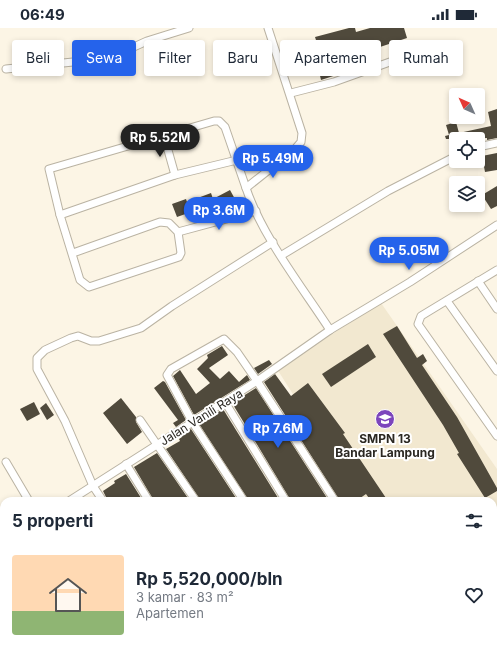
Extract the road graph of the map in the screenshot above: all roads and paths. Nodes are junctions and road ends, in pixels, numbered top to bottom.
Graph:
1 (189, 28) edge
2 (268, 28) edge
3 (389, 62) edge
4 (6, 69) dead end
5 (291, 93) junction
6 (164, 136) junction
7 (497, 143) edge
8 (485, 146) edge
9 (237, 160) junction
10 (449, 160) edge
11 (175, 175) junction
12 (246, 188) junction
13 (256, 211) junction
14 (60, 215) junction
15 (497, 225) edge
16 (178, 232) junction
17 (273, 242) junction
18 (73, 253) junction
19 (282, 255) junction
20 (497, 270) edge
21 (478, 281) junction
22 (447, 301) junction
23 (497, 309) edge
24 (330, 330) junction
25 (497, 371) edge
26 (257, 381) junction
27 (225, 402) junction
28 (140, 420) dead end
29 (193, 423) junction
30 (496, 433) edge
31 (157, 445) junction
32 (6, 462) dead end
33 (126, 464) junction
34 (93, 486) junction
35 (27, 497) edge
36 (75, 497) edge
37 (100, 497) edge
38 (147, 497) edge
39 (193, 497) edge
40 (241, 497) edge
41 (284, 497) edge
42 (332, 497) edge

1 - 4 street
2 - 5 street
3 - 5 street
5 - 12 street
6 - 9 street
6 - 11 street
6 - 14 street
7 - 8 street
9 - 11 street
9 - 12 street
10 - 19 street
11 - 14 street
12 - 13 street
13 - 16 street
13 - 17 street
14 - 18 street
15 - 24 street, Jalan Vanili Raya
16 - 18 street
16 - 18 street
17 - 19 street
17 - 34 street
19 - 24 street
20 - 21 street
21 - 22 street
21 - 23 street
22 - 25 street
22 - 30 street
24 - 26 street, Jalan Vanili Raya
26 - 27 street, Jalan Vanili Raya
26 - 29 street
26 - 42 street
27 - 29 street, Jalan Vanili Raya
27 - 41 street
28 - 31 street
29 - 31 street, Jalan Vanili Raya
29 - 40 street
31 - 33 street, Jalan Vanili Raya
31 - 39 street
32 - 35 street
33 - 34 street, Jalan Vanili Raya
33 - 38 street
34 - 36 street, Jalan Vanili Raya
34 - 37 street

